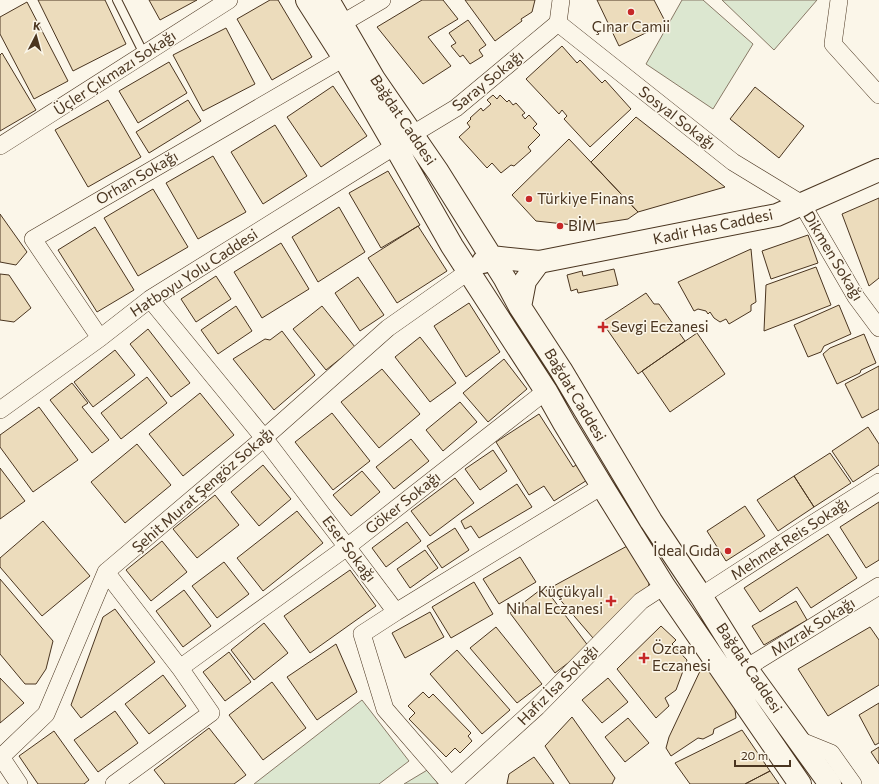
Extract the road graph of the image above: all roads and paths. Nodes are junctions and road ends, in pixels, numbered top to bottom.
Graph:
1 (117, 0) edge
2 (229, 0) edge
3 (307, 0) edge
4 (328, 0) edge
5 (382, 0) edge
6 (560, 0) edge
7 (839, 0) edge
8 (558, 23) junction
9 (341, 24) junction
10 (144, 54) junction
11 (344, 58) junction
12 (879, 95) edge
13 (413, 134) junction
14 (0, 146) edge
15 (395, 146) junction
16 (879, 170) edge
17 (802, 204) junction
18 (491, 257) junction
19 (539, 262) junction
20 (468, 271) junction
21 (150, 298) junction
22 (520, 306) junction
23 (879, 328) edge
24 (100, 338) junction
25 (546, 390) junction
26 (0, 410) edge
27 (264, 438) junction
28 (879, 482) edge
29 (602, 486) junction
30 (348, 546) junction
31 (106, 572) junction
32 (664, 586) junction
33 (879, 586) edge
34 (701, 596) junction
35 (396, 612) junction
36 (180, 668) junction
37 (746, 668) junction
38 (799, 740) junction
39 (1, 758) edge
40 (19, 784) edge
41 (114, 784) edge
42 (451, 784) edge
43 (800, 784) edge
44 (830, 784) edge
45 (853, 784) edge

1 - 10 lane
2 - 10 street, Üçler Çıkmazı Sokağı
3 - 11 main road, Bağdat Caddesi
4 - 9 main road, Bağdat Caddesi
5 - 9 street
6 - 8 street
7 - 12 street
8 - 13 street, Saray Sokağı
8 - 17 street, Sosyal Sokağı
9 - 13 main road, Bağdat Caddesi
10 - 14 street, Üçler Çıkmazı Sokağı
11 - 15 main road, Bağdat Caddesi
11 - 24 street, Orhan Sokağı
13 - 15 street, Saray Sokağı
13 - 18 main road, Bağdat Caddesi
15 - 20 main road, Bağdat Caddesi
15 - 21 street, Hatboyu Yolu Caddesi
16 - 17 main road, Kadir Has Caddesi
17 - 19 main road, Kadir Has Caddesi
17 - 23 street, Dikmen Sokağı
18 - 19 main road, Kadir Has Caddesi
18 - 20 main road
18 - 22 main road, Bağdat Caddesi
19 - 22 main road
20 - 25 main road, Bağdat Caddesi
20 - 27 street, Şehit Murat Şengöz Sokağı
21 - 24 street, Hatboyu Yolu Caddesi
21 - 27 street, Eser Sokağı
22 - 34 main road, Bağdat Caddesi
24 - 26 street, Hatboyu Yolu Caddesi
25 - 29 main road, Bağdat Caddesi
25 - 30 street, Göker Sokağı
27 - 30 street, Eser Sokağı
27 - 31 street, Şehit Murat Şengöz Sokağı
28 - 34 street, Mehmet Reis Sokağı
29 - 32 main road, Bağdat Caddesi
29 - 35 street
30 - 35 street, Eser Sokağı
30 - 36 street, Göker Sokağı
31 - 36 street
31 - 39 street, Şehit Murat Şengöz Sokağı
32 - 42 street, Hafız İsa Sokağı
32 - 43 main road, Bağdat Caddesi
33 - 37 street, Mızrak Sokağı
34 - 37 main road, Bağdat Caddesi
35 - 42 street
36 - 41 street
37 - 38 main road, Bağdat Caddesi
38 - 44 main road, Bağdat Caddesi
38 - 45 street
39 - 40 street

